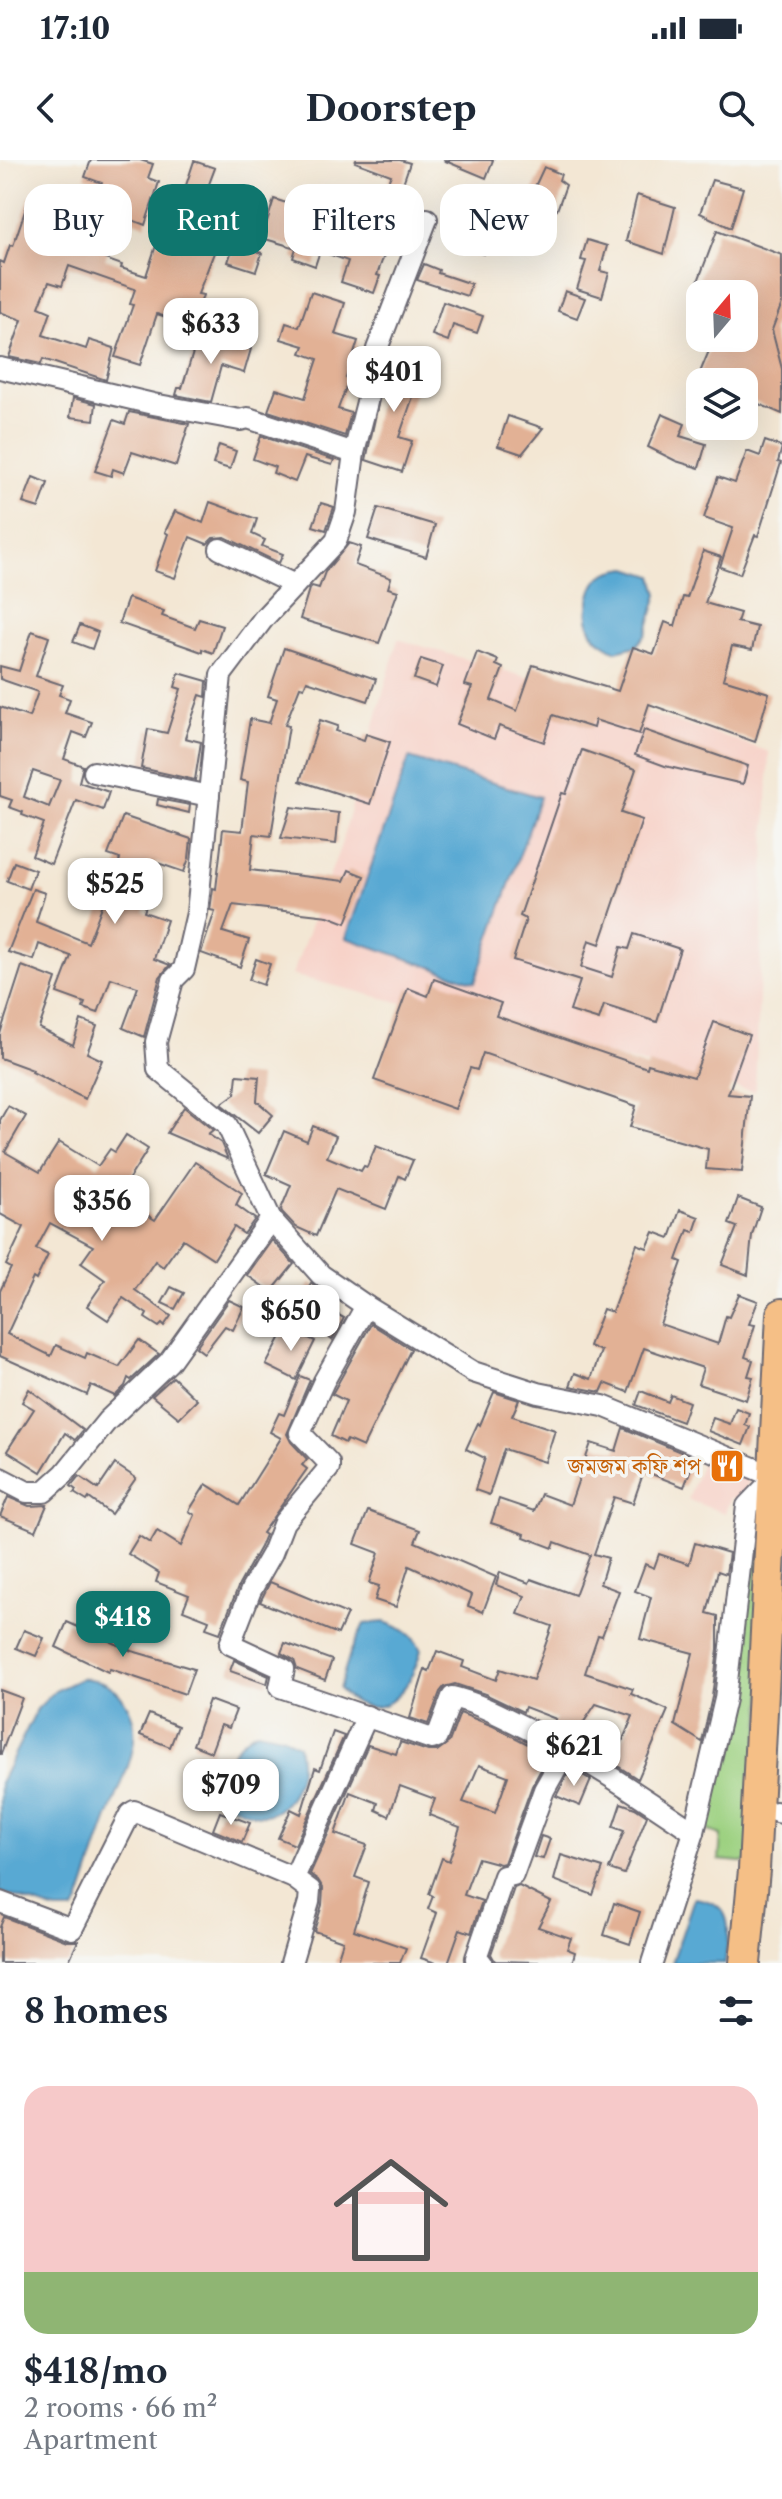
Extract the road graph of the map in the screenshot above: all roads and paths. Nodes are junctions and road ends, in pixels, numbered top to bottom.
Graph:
1 (427, 219) dead end
2 (0, 368) edge
3 (354, 453) junction
4 (220, 549) dead end
5 (295, 585) junction
6 (94, 772) dead end
7 (209, 796) junction
8 (271, 1219) junction
9 (366, 1306) junction
10 (782, 1314) edge
11 (775, 1477) junction
12 (0, 1478) edge
13 (782, 1709) edge
14 (367, 1716) junction
15 (567, 1749) junction
16 (779, 1813) edge
17 (694, 1832) junction
18 (294, 1878) junction
19 (0, 1902) edge
20 (291, 1963) edge
21 (482, 1963) edge
22 (652, 1963) edge
23 (745, 1963) edge
24 (764, 1963) edge

1 - 3 street
2 - 3 street
3 - 5 street
4 - 5 street
5 - 7 street
6 - 7 street
7 - 8 street
8 - 9 street
8 - 12 street
9 - 11 street
9 - 14 street
10 - 11 highway
11 - 17 street
11 - 23 highway
13 - 16 highway
14 - 15 street
14 - 18 street
15 - 17 street
15 - 21 street
16 - 24 highway
17 - 22 street
18 - 19 street
18 - 20 street

